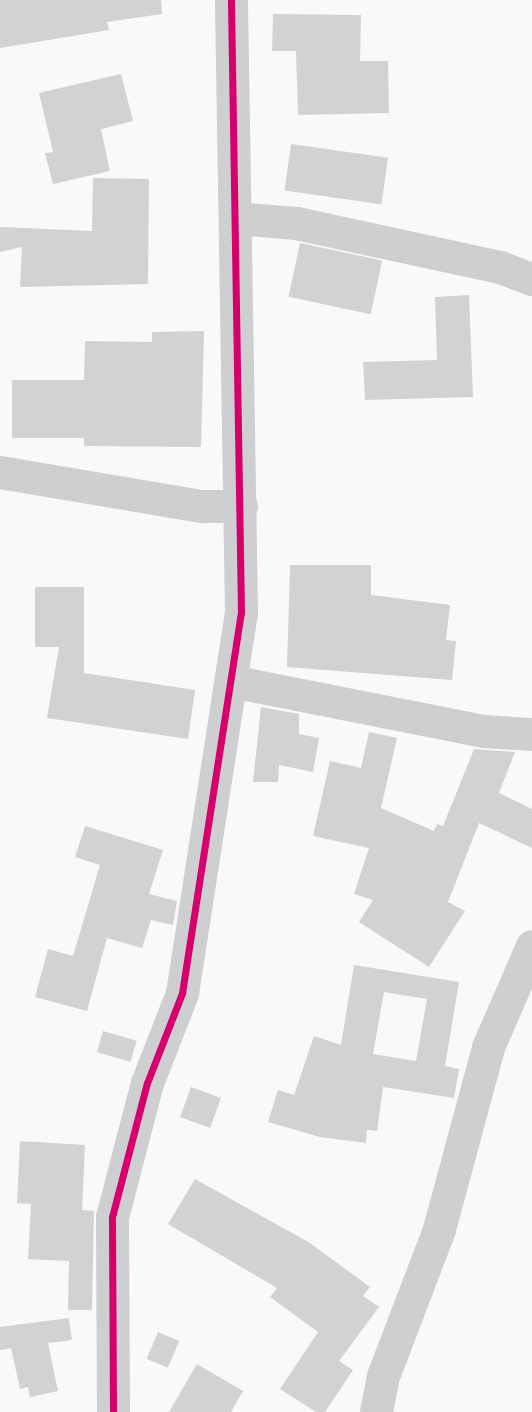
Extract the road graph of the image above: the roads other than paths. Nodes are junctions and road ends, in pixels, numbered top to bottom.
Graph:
1 (231, 0) edge
2 (236, 218) junction
3 (532, 278) edge
4 (0, 472) edge
5 (240, 506) junction
6 (231, 681) junction
7 (532, 734) edge
8 (530, 954) edge
9 (113, 1412) edge
10 (376, 1412) edge

1 - 2 street
2 - 3 street
2 - 5 street
4 - 5 street
5 - 6 street
6 - 7 street
6 - 9 street
8 - 10 street

